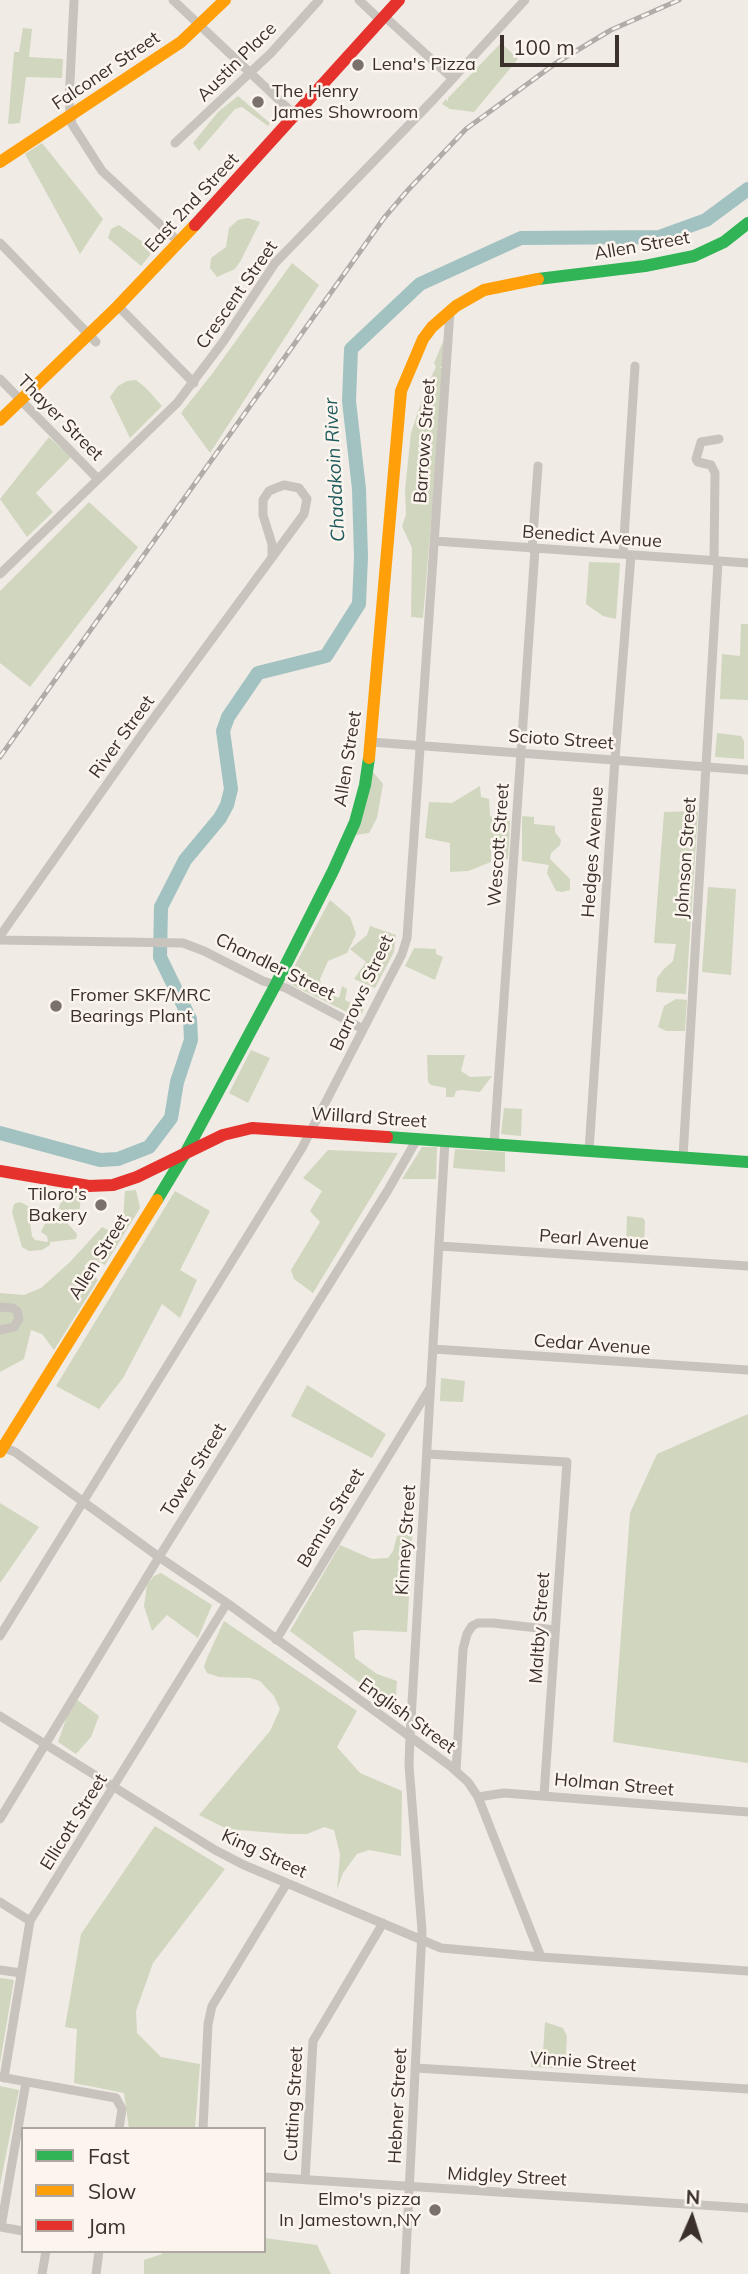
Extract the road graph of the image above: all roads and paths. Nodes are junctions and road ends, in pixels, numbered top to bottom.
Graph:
1 (74, 0) edge
2 (173, 0) edge
3 (225, 0) edge
4 (320, 0) edge
5 (359, 0) edge
6 (399, 0) edge
7 (525, 0) edge
8 (382, 18) junction
9 (199, 27) junction
10 (251, 73) junction
11 (452, 78) junction
12 (71, 115) junction
13 (296, 116) junction
14 (174, 143) dead end
15 (0, 162) edge
16 (748, 223) edge
17 (179, 242) junction
18 (0, 243) edge
19 (118, 306) junction
20 (450, 311) junction
21 (92, 338) junction
22 (635, 366) dead end
23 (0, 379) edge
24 (194, 383) junction
25 (21, 400) junction
26 (0, 420) edge
27 (719, 439) dead end
28 (538, 466) dead end
29 (98, 478) junction
30 (435, 541) junction
31 (534, 549) junction
32 (627, 555) junction
33 (272, 557) junction
34 (716, 561) junction
35 (748, 564) edge
36 (0, 574) edge
37 (371, 742) junction
38 (421, 745) junction
39 (522, 752) junction
40 (615, 760) junction
41 (708, 767) junction
42 (748, 770) edge
43 (0, 938) edge
44 (276, 984) junction
45 (363, 1029) junction
46 (311, 1132) junction
47 (417, 1139) junction
48 (445, 1141) junction
49 (494, 1144) junction
50 (589, 1151) junction
51 (186, 1152) junction
52 (683, 1157) junction
53 (748, 1162) edge
54 (0, 1171) edge
55 (439, 1246) junction
56 (748, 1266) edge
57 (0, 1307) edge
58 (0, 1330) edge
59 (433, 1349) junction
60 (748, 1370) edge
61 (431, 1387) junction
62 (429, 1407) junction
63 (415, 1414) junction
64 (1, 1447) edge
65 (427, 1454) junction
66 (84, 1501) junction
67 (159, 1557) junction
68 (228, 1603) junction
69 (555, 1630) junction
70 (0, 1636) edge
71 (276, 1640) junction
72 (0, 1716) edge
73 (410, 1737) junction
74 (45, 1744) junction
75 (456, 1771) junction
76 (114, 1787) junction
77 (544, 1795) junction
78 (478, 1797) junction
79 (748, 1812) edge
80 (0, 1819) edge
81 (286, 1883) junction
82 (0, 1902) edge
83 (30, 1921) junction
84 (383, 1923) junction
85 (422, 1940) junction
86 (541, 1957) junction
87 (0, 1970) edge
88 (748, 1971) edge
89 (21, 1973) junction
90 (416, 2068) junction
91 (2, 2078) edge
92 (26, 2082) junction
93 (748, 2089) edge
94 (119, 2127) edge
95 (203, 2127) edge
96 (266, 2177) edge
97 (305, 2180) junction
98 (409, 2187) junction
99 (748, 2208) edge
100 (0, 2227) edge
101 (21, 2231) edge
102 (46, 2253) edge
103 (99, 2253) edge
104 (42, 2274) edge
105 (96, 2274) edge
106 (405, 2274) edge

1 - 12 street
2 - 9 street
3 - 9 street, Falconer Street
4 - 10 street, Austin Place
5 - 8 street
6 - 8 street, East 2nd Street
7 - 11 street, Crescent Street
8 - 11 street
8 - 13 street, East 2nd Street
9 - 10 street
9 - 12 street, Falconer Street
10 - 13 street
10 - 14 street, Austin Place
11 - 24 street, Crescent Street
12 - 15 street, Falconer Street
12 - 17 street
13 - 17 street, East 2nd Street
16 - 20 street, Allen Street
17 - 19 street, East 2nd Street
18 - 21 street
19 - 21 street, East 2nd Street
19 - 24 street
20 - 30 street, Barrows Street
20 - 37 street, Allen Street
21 - 25 street, East 2nd Street
22 - 32 street, Hedges Avenue
23 - 25 street, Thayer Street
24 - 29 street, Crescent Street
25 - 26 street, East 2nd Street
25 - 29 street, Thayer Street
27 - 34 street, Johnson Street
28 - 31 street, Wescott Street
29 - 36 street, Crescent Street
30 - 31 street, Benedict Avenue
30 - 38 street, Barrows Street
31 - 32 street, Benedict Avenue
31 - 39 street, Wescott Street
32 - 34 street, Benedict Avenue
32 - 40 street, Hedges Avenue
33 - 33 street, River Street
33 - 43 street, River Street
34 - 35 street, Benedict Avenue
34 - 41 street, Johnson Street
37 - 38 street, Scioto Street
37 - 44 street, Allen Street
38 - 39 street, Scioto Street
38 - 45 street, Barrows Street
39 - 40 street, Scioto Street
39 - 49 street, Wescott Street
40 - 41 street, Scioto Street
40 - 50 street, Hedges Avenue
41 - 42 street, Scioto Street
41 - 52 street, Johnson Street
43 - 44 street, Chandler Street
44 - 45 street, Chandler Street
44 - 51 street, Allen Street
45 - 46 street, Barrows Street
46 - 47 street, Willard Street
46 - 51 street, Willard Street
46 - 66 street, Barrows Street
47 - 48 street, Willard Street
47 - 67 street, Tower Street
48 - 49 street, Willard Street
48 - 55 street, Kinney Street
49 - 50 street, Willard Street
50 - 52 street, Willard Street
51 - 54 street, Willard Street
51 - 64 street, Allen Street
52 - 53 street, Willard Street
55 - 56 street, Pearl Avenue
55 - 59 street, Kinney Street
57 - 58 street
59 - 60 street, Cedar Avenue
59 - 61 street, Kinney Street
61 - 62 street, Kinney Street
61 - 63 street, Bemus Street
62 - 63 street
62 - 65 street, Kinney Street
63 - 71 street, Bemus Street
64 - 66 street, English Street
65 - 69 street, Maltby Street
65 - 73 street, Kinney Street
66 - 67 street, English Street
66 - 70 street, Barrows Street
67 - 68 street, English Street
67 - 74 street, Tower Street
68 - 71 street, English Street
68 - 76 street, Ellicott Street
69 - 75 street
69 - 77 street, Maltby Street
71 - 73 street, English Street
72 - 74 street, King Street
73 - 75 street, English Street
73 - 85 street, Kinney Street
74 - 76 street, King Street
74 - 80 street, Tower Street
75 - 78 street, English Street
76 - 81 street, King Street
76 - 83 street, Ellicott Street
77 - 78 street, Holman Street
77 - 79 street, Holman Street
78 - 86 street, English Street
81 - 84 street, King Street
81 - 95 street
82 - 83 street
83 - 89 street, Ellicott Street
84 - 85 street, King Street
84 - 97 street, Cutting Street
85 - 86 street, King Street
85 - 90 street, Hebner Street
86 - 88 street
87 - 89 street
89 - 91 street, Ellicott Street
90 - 93 street, Vinnie Street
90 - 98 street, Hebner Street
91 - 92 street
92 - 94 street
92 - 100 street
96 - 97 street, Midgley Street
97 - 98 street, Midgley Street
98 - 99 street, Midgley Street
98 - 106 street, Hebner Street
100 - 101 street
102 - 104 street
103 - 105 street

